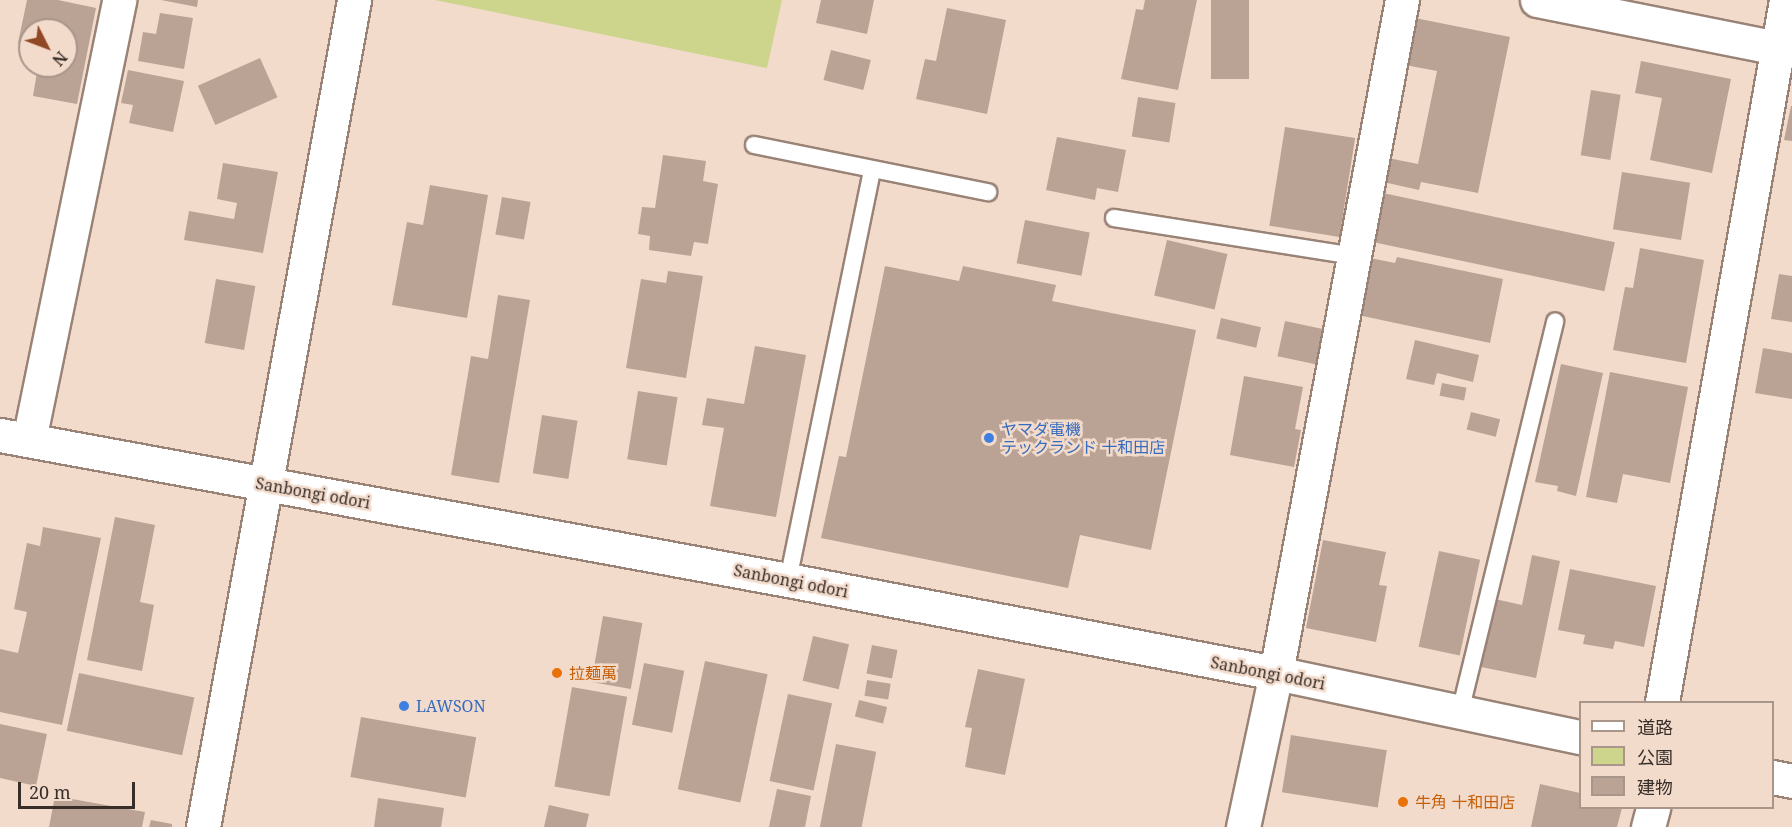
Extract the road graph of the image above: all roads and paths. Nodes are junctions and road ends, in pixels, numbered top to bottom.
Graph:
1 (119, 0) edge
2 (354, 0) edge
3 (1402, 0) edge
4 (1537, 0) edge
5 (1786, 0) edge
6 (1785, 50) edge
7 (754, 145) dead end
8 (872, 169) junction
9 (988, 192) dead end
10 (1114, 218) dead end
11 (1354, 256) junction
12 (1555, 321) dead end
13 (15, 437) edge
14 (268, 486) junction
15 (788, 580) junction
16 (1276, 674) junction
17 (1662, 701) edge
18 (1460, 712) junction
19 (1579, 737) edge
20 (1774, 777) edge
21 (1792, 781) edge
22 (1652, 809) edge
23 (203, 827) edge
24 (1243, 827) edge
25 (1648, 827) edge

1 - 13 street
2 - 14 street
3 - 11 street
4 - 6 street
5 - 6 street
6 - 17 street
7 - 8 lane
8 - 9 lane
8 - 15 lane
10 - 11 lane
11 - 16 street
12 - 18 lane
13 - 14 street, Sanbongi odori
14 - 15 street, Sanbongi odori
14 - 23 street
15 - 16 street, Sanbongi odori
16 - 18 street, Sanbongi odori
16 - 24 street
18 - 19 street, Sanbongi odori
20 - 21 street
22 - 25 street

